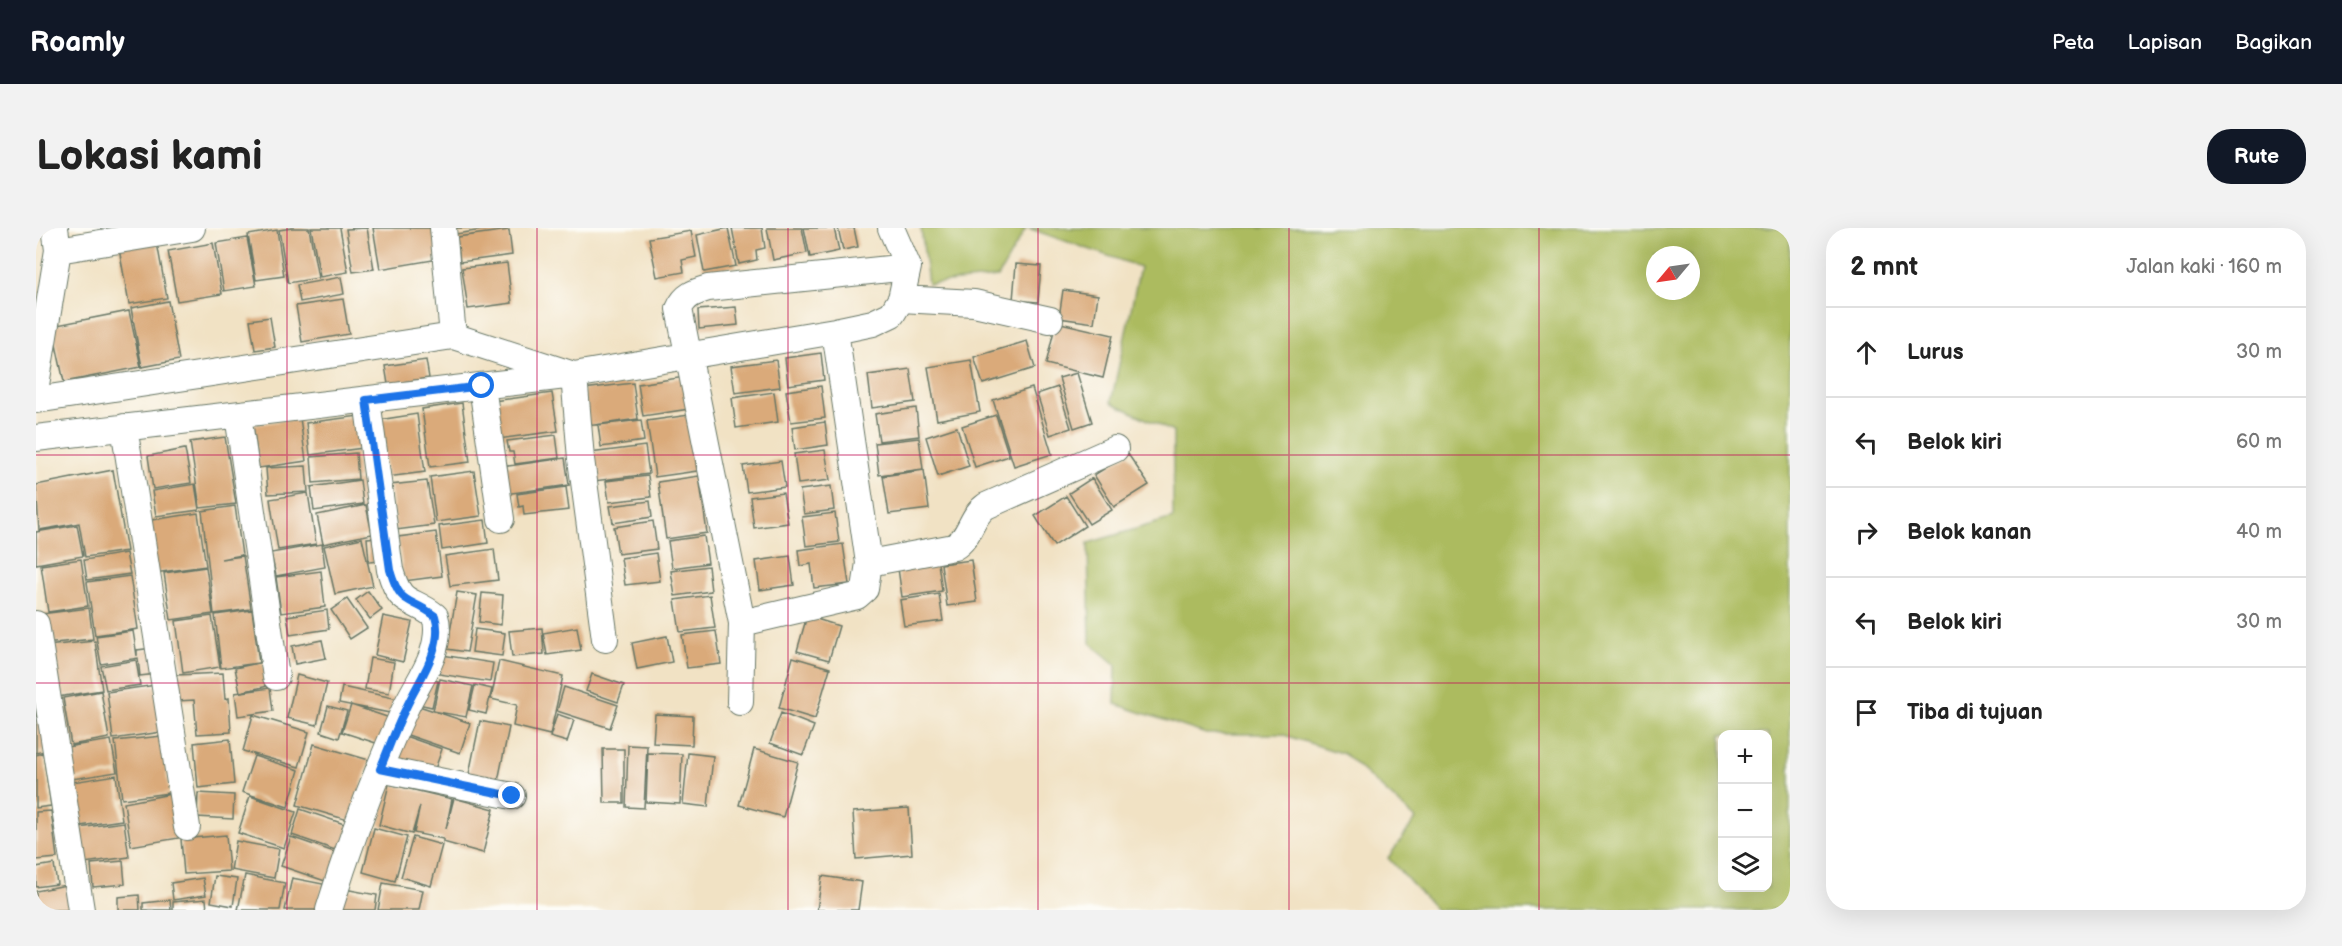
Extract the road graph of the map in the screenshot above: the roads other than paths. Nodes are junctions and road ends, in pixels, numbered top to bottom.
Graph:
1 (192, 228) edge
2 (443, 228) edge
3 (891, 228) edge
4 (57, 239) edge
5 (908, 267) junction
6 (901, 299) junction
7 (1050, 320) dead end
8 (835, 331) junction
9 (453, 336) junction
10 (690, 355) junction
11 (574, 375) junction
12 (36, 385) edge
13 (482, 386) junction
14 (36, 400) edge
15 (366, 400) junction
16 (238, 415) junction
17 (124, 427) junction
18 (36, 438) edge
19 (1115, 449) dead end
20 (501, 519) dead end
21 (868, 563) junction
22 (742, 622) junction
23 (36, 624) edge
24 (605, 639) dead end
25 (276, 676) dead end
26 (740, 702) dead end
27 (380, 769) junction
28 (512, 796) dead end
29 (187, 827) dead end
30 (81, 910) edge
31 (329, 910) edge

1 - 4 street
2 - 9 street
3 - 5 street
4 - 12 street
5 - 6 street
5 - 10 street
6 - 7 street
6 - 8 street
8 - 10 street
8 - 21 street
9 - 11 street
9 - 14 street
10 - 11 street
10 - 22 street
11 - 13 street
11 - 24 street
13 - 15 street
13 - 20 street
15 - 16 street
15 - 27 street
16 - 17 street
16 - 25 street
17 - 18 street
17 - 29 street
19 - 21 street
21 - 22 street
22 - 26 street
23 - 30 street
27 - 28 street
27 - 31 street

